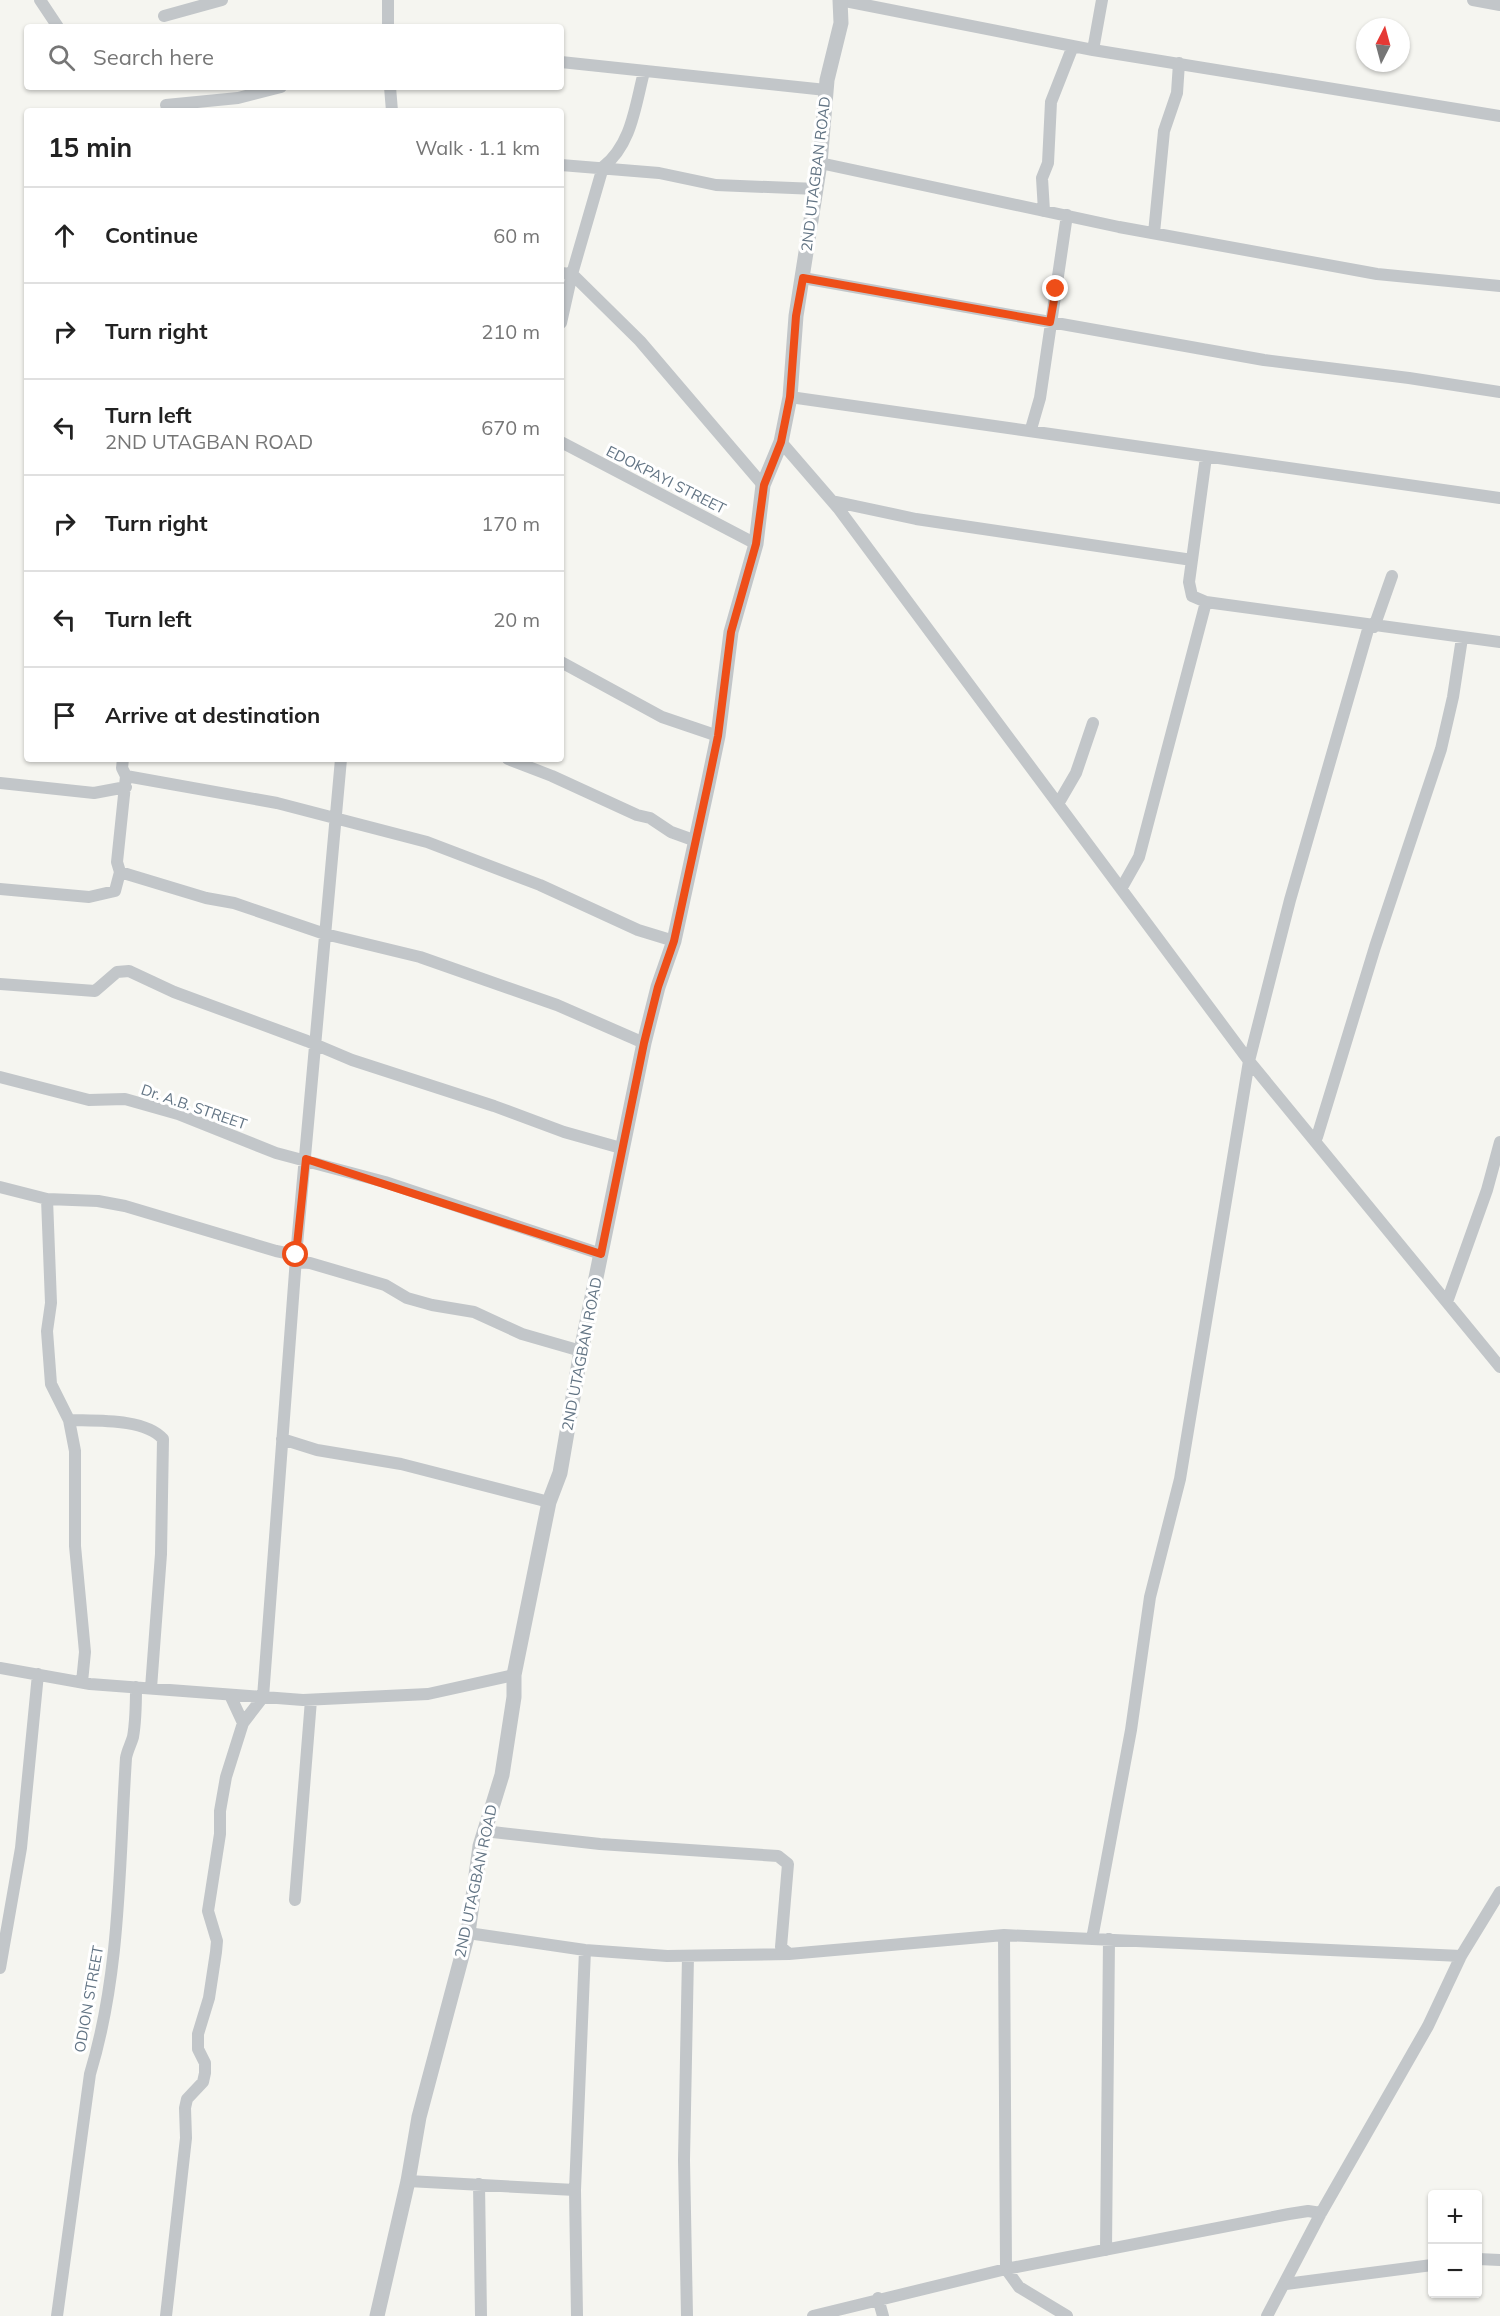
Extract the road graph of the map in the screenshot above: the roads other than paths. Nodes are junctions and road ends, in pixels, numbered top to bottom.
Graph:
1 (40, 0) edge
2 (222, 0) edge
3 (388, 0) edge
4 (840, 0) edge
5 (1102, 0) edge
6 (1473, 0) edge
7 (1500, 5) edge
8 (164, 16) dead end
9 (56, 24) edge
10 (388, 24) edge
11 (1073, 46) junction
12 (1093, 50) junction
13 (564, 62) edge
14 (1179, 63) junction
15 (644, 72) junction
16 (269, 90) edge
17 (390, 90) edge
18 (826, 90) junction
19 (166, 105) dead end
20 (392, 108) edge
21 (1500, 116) edge
22 (820, 163) junction
23 (564, 165) edge
24 (603, 167) junction
25 (817, 189) junction
26 (1044, 210) junction
27 (1067, 215) junction
28 (1154, 233) junction
29 (566, 274) edge
30 (803, 278) junction
31 (1500, 286) edge
32 (564, 294) edge
33 (1050, 322) junction
34 (1500, 392) edge
35 (790, 397) junction
36 (1031, 429) dead end
37 (781, 442) junction
38 (564, 444) edge
39 (1206, 457) junction
40 (764, 485) junction
41 (1500, 498) edge
42 (832, 501) junction
43 (756, 544) junction
44 (1192, 560) junction
45 (1392, 576) dead end
46 (1206, 602) junction
47 (1371, 627) junction
48 (1462, 638) junction
49 (1500, 642) edge
50 (564, 664) edge
51 (1093, 723) dead end
52 (718, 736) junction
53 (123, 762) edge
54 (341, 762) edge
55 (516, 762) edge
56 (126, 782) junction
57 (0, 783) edge
58 (1058, 804) junction
59 (336, 816) junction
60 (696, 841) junction
61 (120, 872) junction
62 (0, 889) edge
63 (1121, 889) junction
64 (325, 934) junction
65 (674, 941) junction
66 (0, 984) edge
67 (644, 1043) junction
68 (315, 1046) junction
69 (1249, 1061) junction
70 (0, 1077) edge
71 (1317, 1137) dead end
72 (1500, 1142) edge
73 (621, 1148) junction
74 (306, 1159) junction
75 (0, 1187) edge
76 (47, 1199) junction
77 (601, 1254) junction
78 (296, 1259) junction
79 (1447, 1302) junction
80 (581, 1351) junction
81 (1500, 1367) edge
82 (69, 1420) junction
83 (282, 1439) junction
84 (549, 1502) junction
85 (0, 1668) edge
86 (38, 1674) junction
87 (514, 1675) junction
88 (82, 1682) junction
89 (136, 1687) junction
90 (151, 1689) junction
91 (230, 1695) junction
92 (263, 1697) junction
93 (311, 1700) junction
94 (243, 1723) junction
95 (484, 1831) junction
96 (1500, 1892) edge
97 (296, 1900) dead end
98 (468, 1933) junction
99 (1004, 1935) junction
100 (1092, 1938) junction
101 (1109, 1939) junction
102 (585, 1950) junction
103 (789, 1954) junction
104 (688, 1956) junction
105 (1461, 1956) junction
106 (0, 1968) edge
107 (408, 2181) junction
108 (479, 2184) junction
109 (575, 2190) junction
110 (1321, 2213) junction
111 (1106, 2250) junction
112 (1482, 2259) edge
113 (1500, 2260) edge
114 (1428, 2266) edge
115 (1006, 2270) junction
116 (1286, 2284) junction
117 (878, 2298) junction
118 (57, 2316) edge
119 (166, 2316) edge
120 (377, 2316) edge
121 (481, 2316) edge
122 (577, 2316) edge
123 (687, 2316) edge
124 (814, 2316) edge
125 (883, 2316) edge
126 (1067, 2316) edge
127 (1266, 2316) edge

1 - 9 street
2 - 8 street
3 - 10 street
4 - 11 street
4 - 18 street, 2ND UTAGBAN ROAD
5 - 12 street
6 - 7 street
11 - 12 street
11 - 26 street
12 - 14 street
13 - 15 street
14 - 21 street
14 - 28 street
15 - 18 street
15 - 24 street
16 - 19 street
17 - 20 street
18 - 22 street, 2ND UTAGBAN ROAD
22 - 25 street, 2ND UTAGBAN ROAD
22 - 26 street
23 - 24 street
24 - 25 street
24 - 29 street
25 - 30 street, 2ND UTAGBAN ROAD
26 - 27 street
27 - 28 street
27 - 33 street
28 - 31 street
29 - 32 street
29 - 40 street
30 - 33 street
30 - 35 street, 2ND UTAGBAN ROAD
33 - 34 street
33 - 36 street
35 - 37 street, 2ND UTAGBAN ROAD
35 - 39 street
37 - 40 street, 2ND UTAGBAN ROAD
37 - 42 street
38 - 43 street, EDOKPAYI STREET
39 - 41 street
39 - 44 street
40 - 43 street, 2ND UTAGBAN ROAD
42 - 44 street
42 - 58 street
43 - 52 street, 2ND UTAGBAN ROAD
44 - 46 street
45 - 47 street
46 - 47 street
46 - 63 street
47 - 48 street
47 - 69 street
48 - 49 street
48 - 71 street
50 - 52 street
51 - 58 street
52 - 60 street, 2ND UTAGBAN ROAD
53 - 56 street
54 - 59 street
55 - 60 street
56 - 57 street
56 - 59 street
56 - 61 street
58 - 63 street
59 - 64 street
59 - 65 street
60 - 65 street, 2ND UTAGBAN ROAD
61 - 62 street
61 - 64 street
63 - 69 street
64 - 67 street
64 - 68 street
65 - 67 street, 2ND UTAGBAN ROAD
66 - 68 street
67 - 73 street, 2ND UTAGBAN ROAD
68 - 73 street
68 - 74 street
69 - 79 street
69 - 100 street
70 - 74 street, Dr. A.B. STREET
72 - 79 street
73 - 77 street, 2ND UTAGBAN ROAD
74 - 77 street, Dr. A.B. STREET
74 - 78 street
75 - 76 street
76 - 78 street
76 - 82 street
77 - 80 street, 2ND UTAGBAN ROAD
78 - 80 street
78 - 83 street
79 - 81 street
80 - 84 street, 2ND UTAGBAN ROAD
82 - 88 street
82 - 90 street
83 - 84 street
83 - 92 street
84 - 87 street, 2ND UTAGBAN ROAD
85 - 86 street
86 - 88 street
86 - 106 street
87 - 93 street
87 - 95 street, 2ND UTAGBAN ROAD
88 - 89 street
89 - 90 street
89 - 118 street, ODION STREET
90 - 91 street
91 - 92 street
91 - 94 street
92 - 93 street
92 - 94 street
93 - 97 street
94 - 119 street
95 - 98 street, 2ND UTAGBAN ROAD
95 - 103 street
96 - 105 street
98 - 102 street
98 - 107 street, 2ND UTAGBAN ROAD
99 - 100 street
99 - 103 street
99 - 115 street
100 - 101 street
101 - 105 street
101 - 111 street
102 - 104 street
102 - 109 street
103 - 104 street
104 - 123 street
105 - 110 street
107 - 108 street
107 - 120 street, 2ND UTAGBAN ROAD
108 - 109 street
108 - 121 street
109 - 122 street
110 - 111 street
110 - 116 street
111 - 115 street
112 - 113 street
114 - 116 street
115 - 117 street
115 - 126 street
116 - 127 street
117 - 124 street
117 - 125 street

